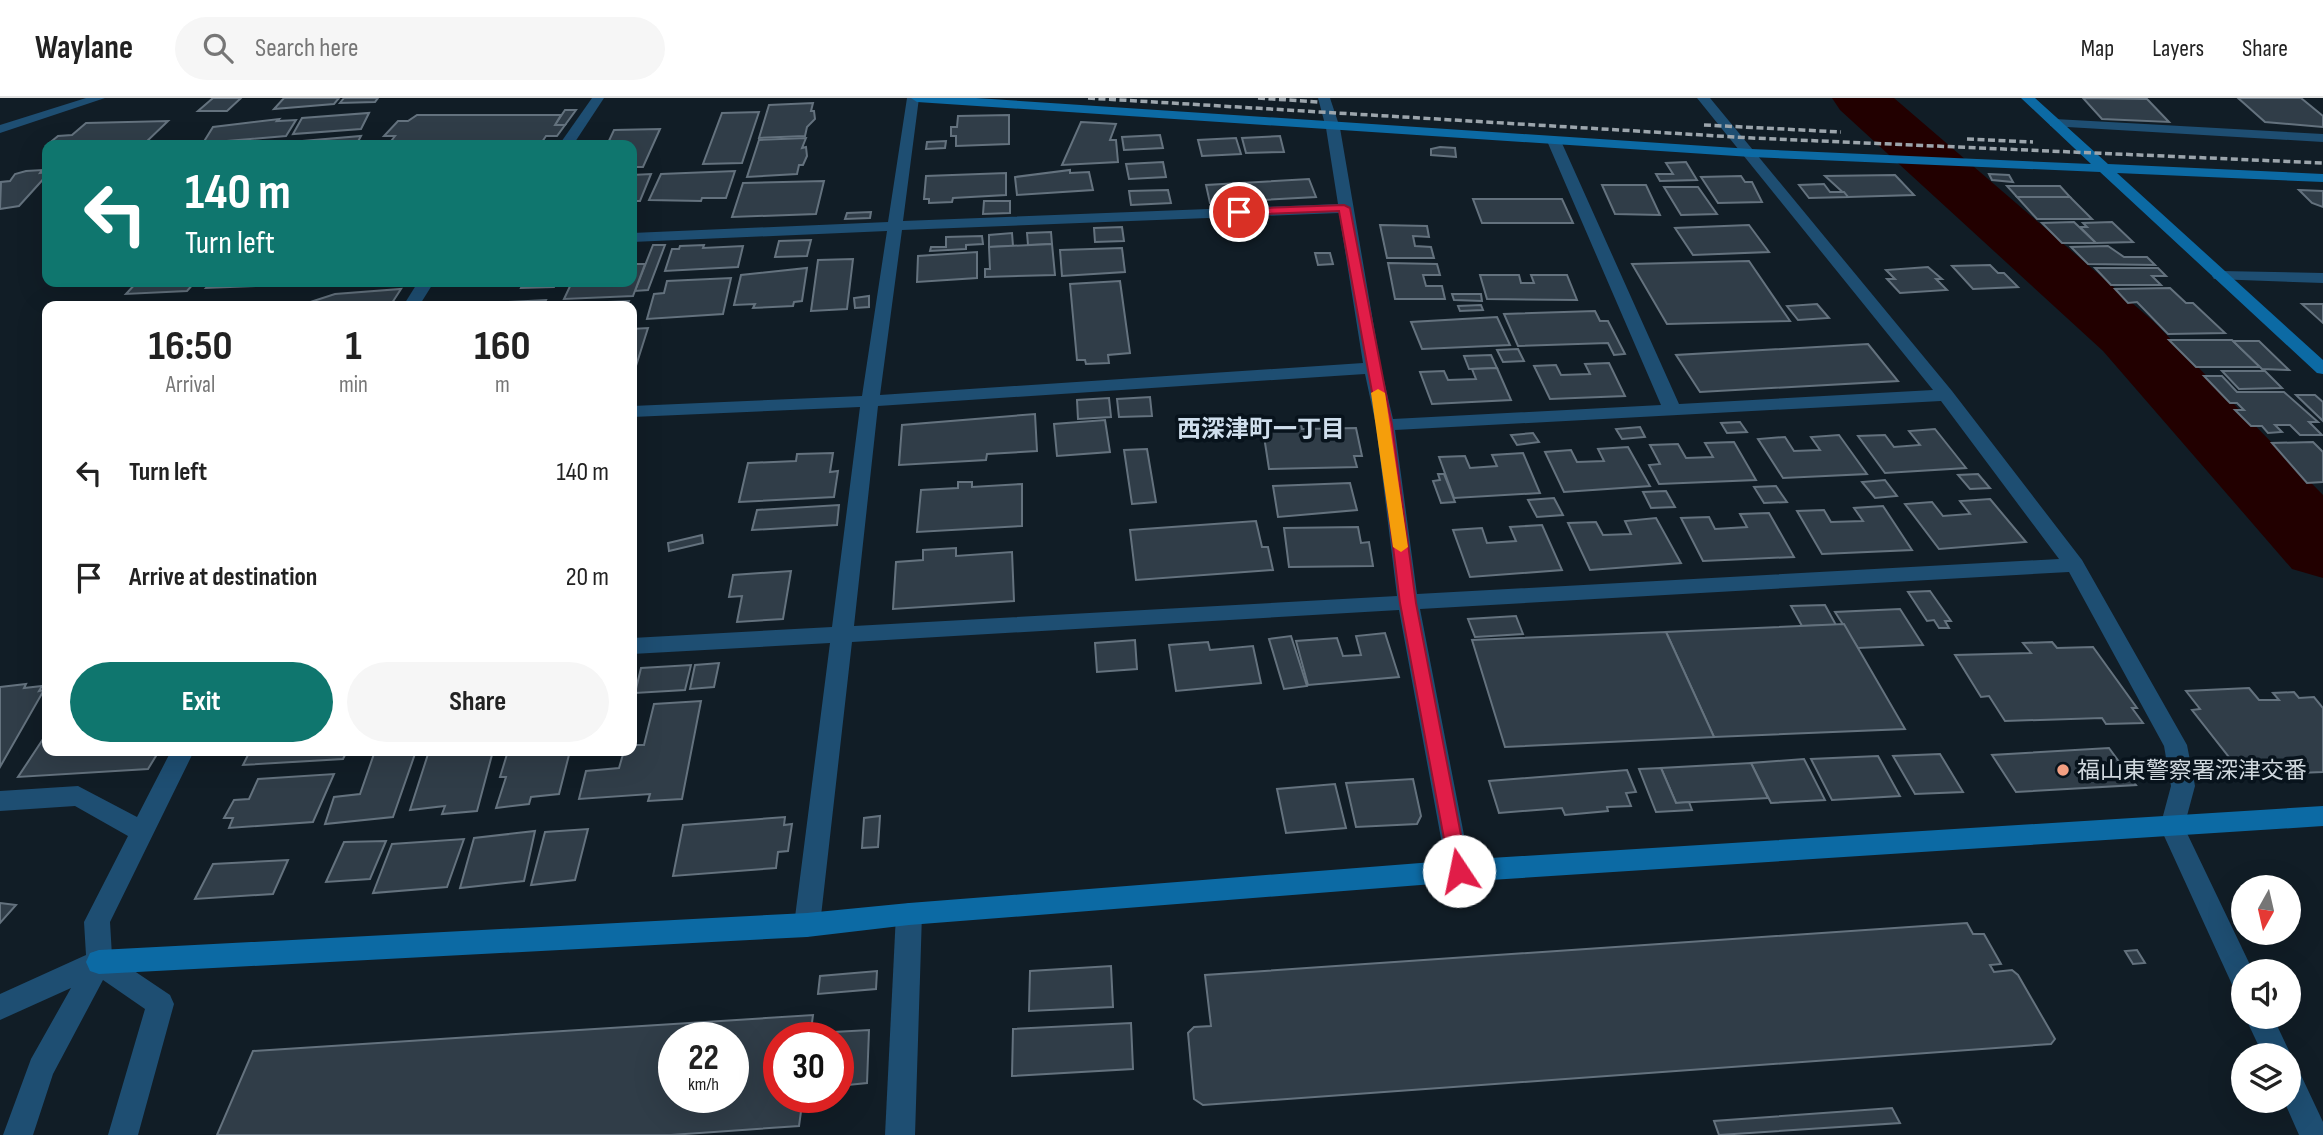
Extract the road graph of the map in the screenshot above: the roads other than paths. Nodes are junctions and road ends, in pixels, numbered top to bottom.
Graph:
1 (99, 98) edge
2 (598, 98) edge
3 (915, 98) edge
4 (1324, 98) edge
5 (1703, 98) edge
6 (2027, 98) edge
7 (2055, 123) junction
8 (1333, 128) junction
9 (0, 129) edge
10 (2323, 138) edge
11 (569, 140) edge
12 (1554, 141) junction
13 (1751, 153) junction
14 (2106, 170) junction
15 (2323, 178) edge
16 (1344, 208) junction
17 (895, 226) junction
18 (637, 237) edge
19 (2220, 275) junction
20 (2323, 278) edge
21 (1373, 369) junction
22 (2323, 369) edge
23 (1946, 395) junction
24 (870, 401) junction
25 (1672, 409) junction
26 (637, 411) edge
27 (1385, 425) junction
28 (2075, 565) junction
29 (1408, 603) junction
30 (842, 632) junction
31 (637, 646) edge
32 (180, 756) edge
33 (0, 801) edge
34 (2323, 816) edge
35 (2172, 827) junction
36 (142, 832) junction
37 (1459, 871) junction
38 (909, 914) junction
39 (807, 925) junction
40 (2233, 959) edge
41 (99, 962) junction
42 (0, 1007) edge
43 (2301, 1107) edge
44 (18, 1135) edge
45 (123, 1135) edge
46 (900, 1135) edge
47 (2314, 1135) edge

1 - 9 street
2 - 11 street
3 - 8 street
3 - 17 street
4 - 8 street
5 - 13 street
6 - 7 street
7 - 10 street
7 - 14 street
8 - 12 street
8 - 16 street
12 - 13 street
12 - 25 street
13 - 14 street
13 - 23 street
14 - 15 street
14 - 19 street
16 - 17 street
16 - 21 street
17 - 18 street
17 - 24 street
19 - 20 street
19 - 22 street
21 - 24 street
21 - 27 street
23 - 25 street
23 - 28 street
24 - 26 street
24 - 30 street
25 - 27 street
27 - 29 street
28 - 29 street
28 - 35 street
29 - 30 street
29 - 37 street
30 - 31 street
30 - 39 street
32 - 36 street
33 - 36 street
34 - 35 street
35 - 37 street
35 - 40 street
36 - 41 street
37 - 38 street
38 - 39 street
38 - 46 street
39 - 41 street
41 - 42 street
41 - 44 street
41 - 45 street
43 - 47 street

